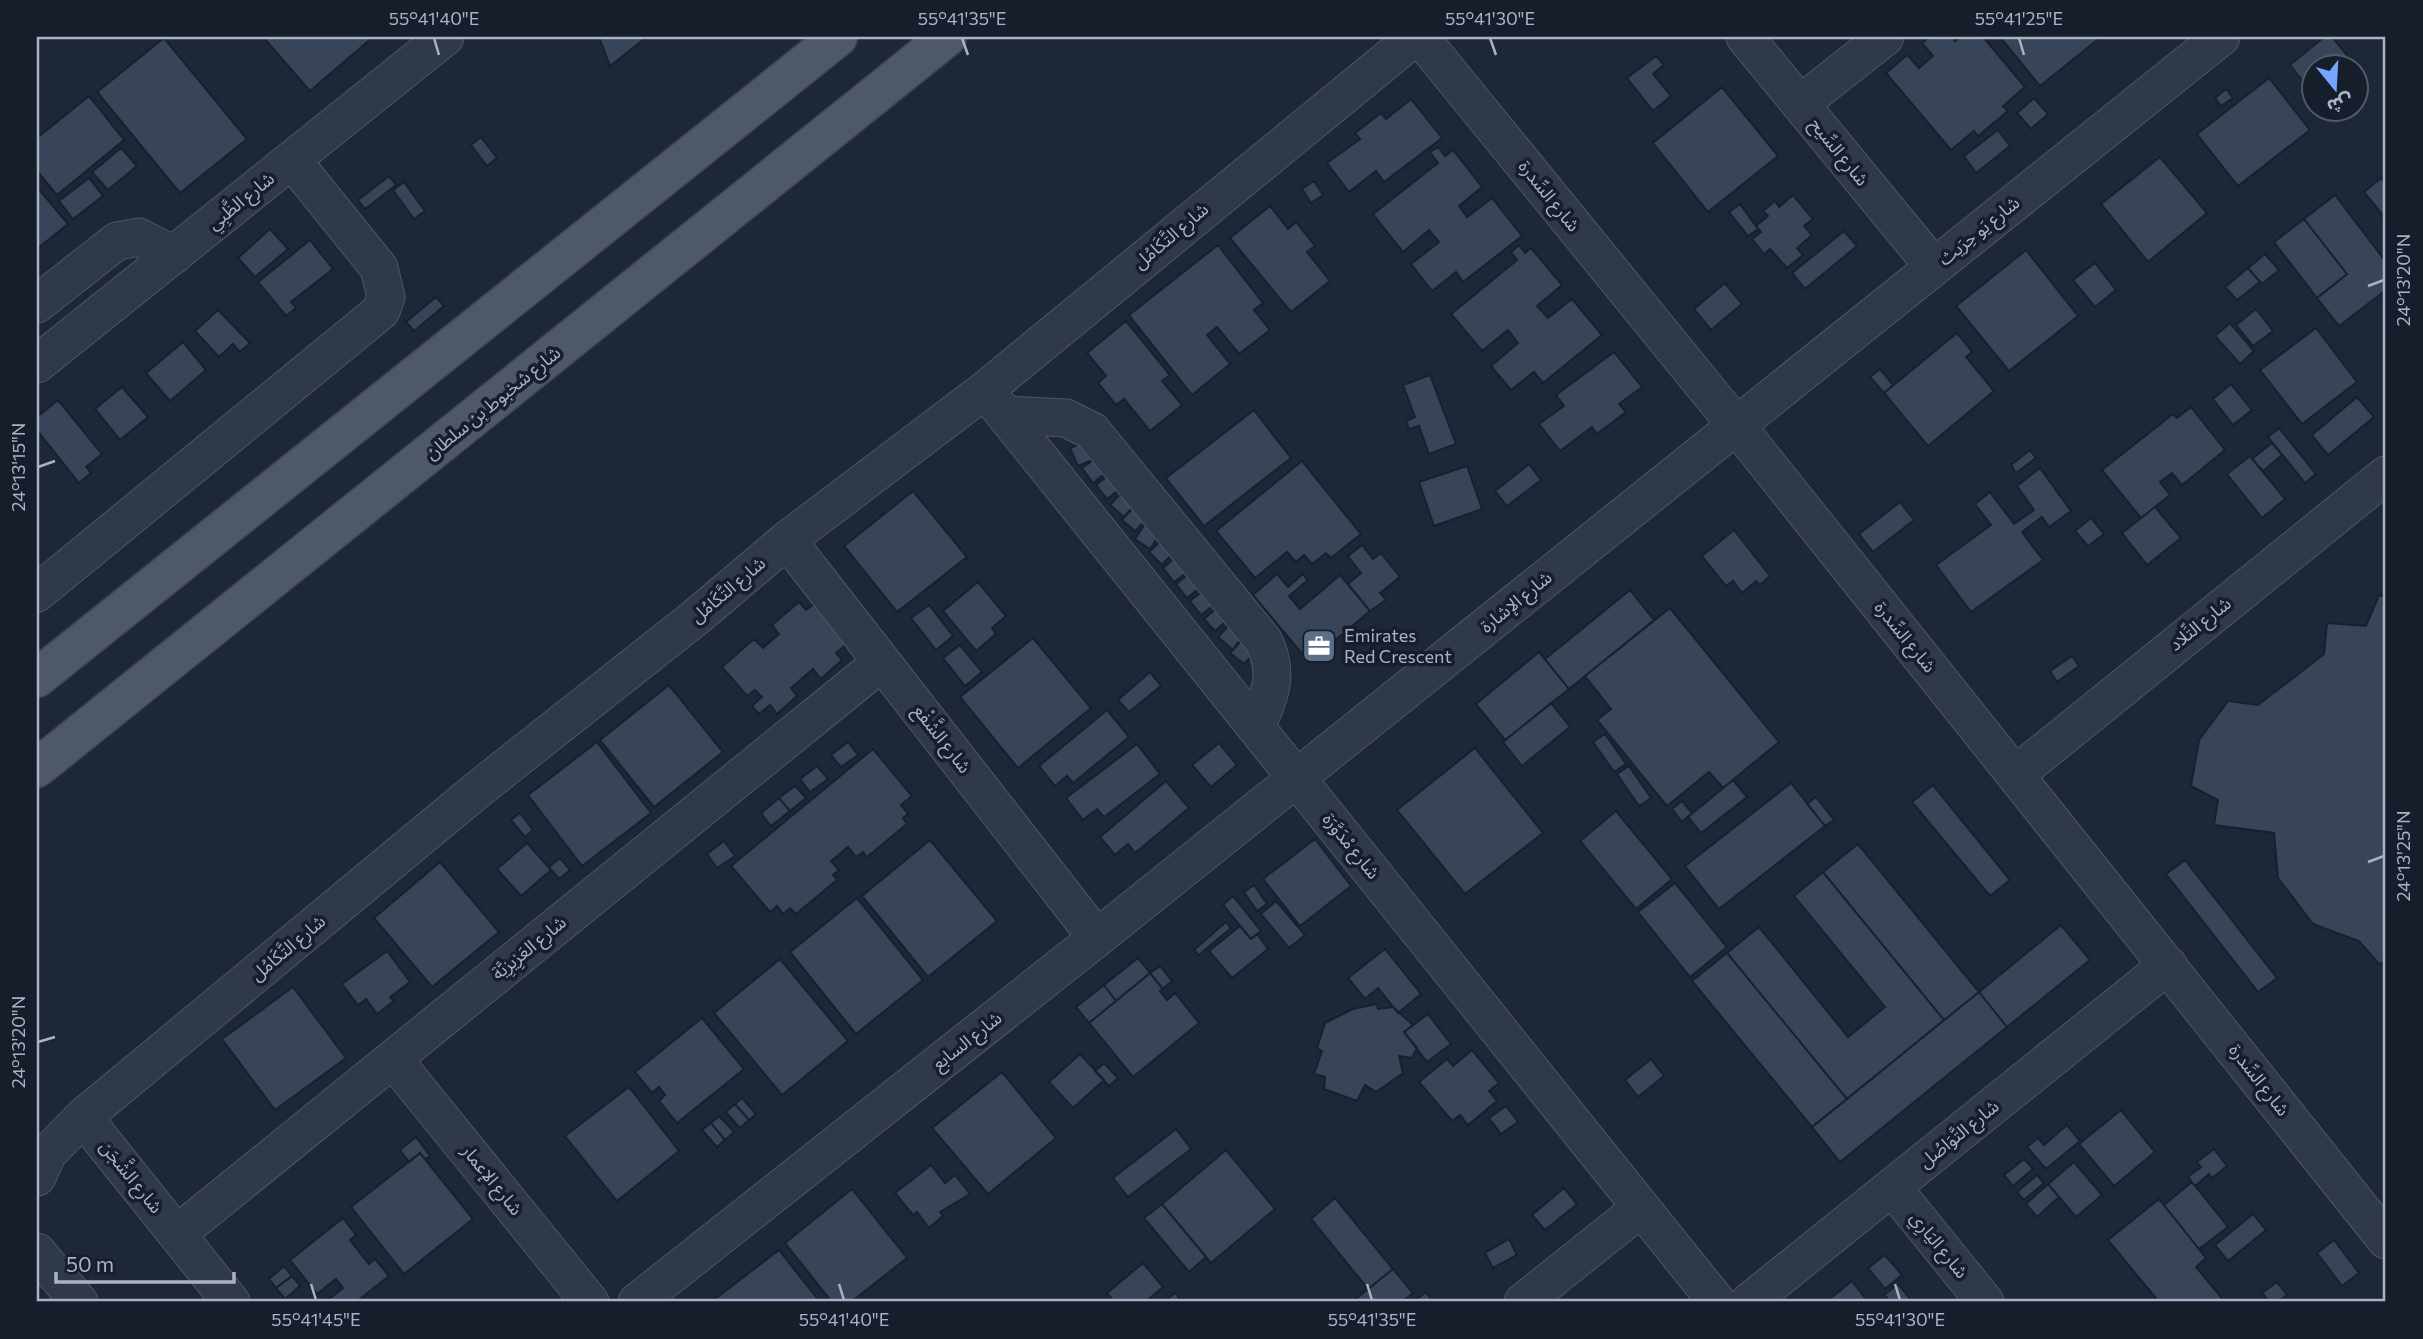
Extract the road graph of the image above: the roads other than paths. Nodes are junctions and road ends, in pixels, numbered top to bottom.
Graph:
1 (838, 37) edge
2 (947, 37) edge
3 (1418, 37) edge
4 (1745, 37) edge
5 (1885, 37) edge
6 (2221, 37) edge
7 (440, 38) edge
8 (1800, 104) junction
9 (292, 160) junction
10 (174, 255) junction
11 (1934, 267) junction
12 (37, 304) edge
13 (37, 364) edge
14 (995, 403) junction
15 (1736, 425) junction
16 (2386, 475) edge
17 (787, 540) junction
18 (37, 593) edge
19 (204, 636) junction
20 (882, 662) junction
21 (37, 678) edge
22 (1256, 727) junction
23 (37, 768) edge
24 (2015, 775) junction
25 (1297, 778) junction
26 (37, 790) edge
27 (1097, 938) junction
28 (2168, 965) junction
29 (393, 1059) junction
30 (83, 1117) junction
31 (40, 1163) edge
32 (1892, 1187) junction
33 (1641, 1208) junction
34 (177, 1234) junction
35 (2386, 1240) edge
36 (37, 1252) edge
37 (79, 1302) edge
38 (232, 1302) edge
39 (590, 1302) edge
40 (637, 1302) edge
41 (1523, 1302) edge
42 (1717, 1302) edge
43 (1749, 1302) edge
44 (1985, 1302) edge

1 - 21 main road
2 - 19 main road, شارع شخبوط بن سلطان
3 - 14 street, شارع التَّكَامُل
3 - 15 street, شارع السِّدرة
4 - 8 street, شارع السِّيح
5 - 8 street
6 - 11 street, شارع يَو حِرَيث
7 - 9 street, شارع الظَّبِي
8 - 11 street, شارع السِّيح
9 - 10 street, شارع الظَّبِي
9 - 18 street
10 - 12 street
10 - 13 street, شارع الظَّبِي
11 - 15 street, شارع يَو حِرَيث
14 - 17 street, شارع التَّكَامُل
14 - 22 street, شارع مْدَوَّرَة
14 - 22 street
15 - 24 street, شارع السِّدرة
15 - 25 street, شارع الإشارة
16 - 24 street, شارع التِّلاد
17 - 20 street, شارع الشَّفْع
17 - 30 street, شارع التَّكَامُل
19 - 23 main road, شارع شخبوط بن سلطان
19 - 26 main road
20 - 27 street, شارع الشَّفْع
20 - 29 street, شارع العَزِيزِيَّة
22 - 25 street, شارع مْدَوَّرَة
24 - 28 street, شارع السِّدرة
25 - 27 street, شارع السابع
25 - 33 street, شارع مْدَوَّرَة
27 - 40 street, شارع السابع
28 - 32 street, شارع التَّوَاصُل
28 - 35 street, شارع السِّدرة
29 - 34 street, شارع العَزِيزِيَّة
29 - 39 street, شارع الإعمار
30 - 31 street, شارع التَّكَامُل
30 - 34 street, شارع الشَّجَن
32 - 43 street, شارع التَّوَاصُل
32 - 44 street, شارع اليَارِي
33 - 41 street
33 - 42 street, شارع مْدَوَّرَة
34 - 38 street, شارع الشَّجَن
36 - 37 street

